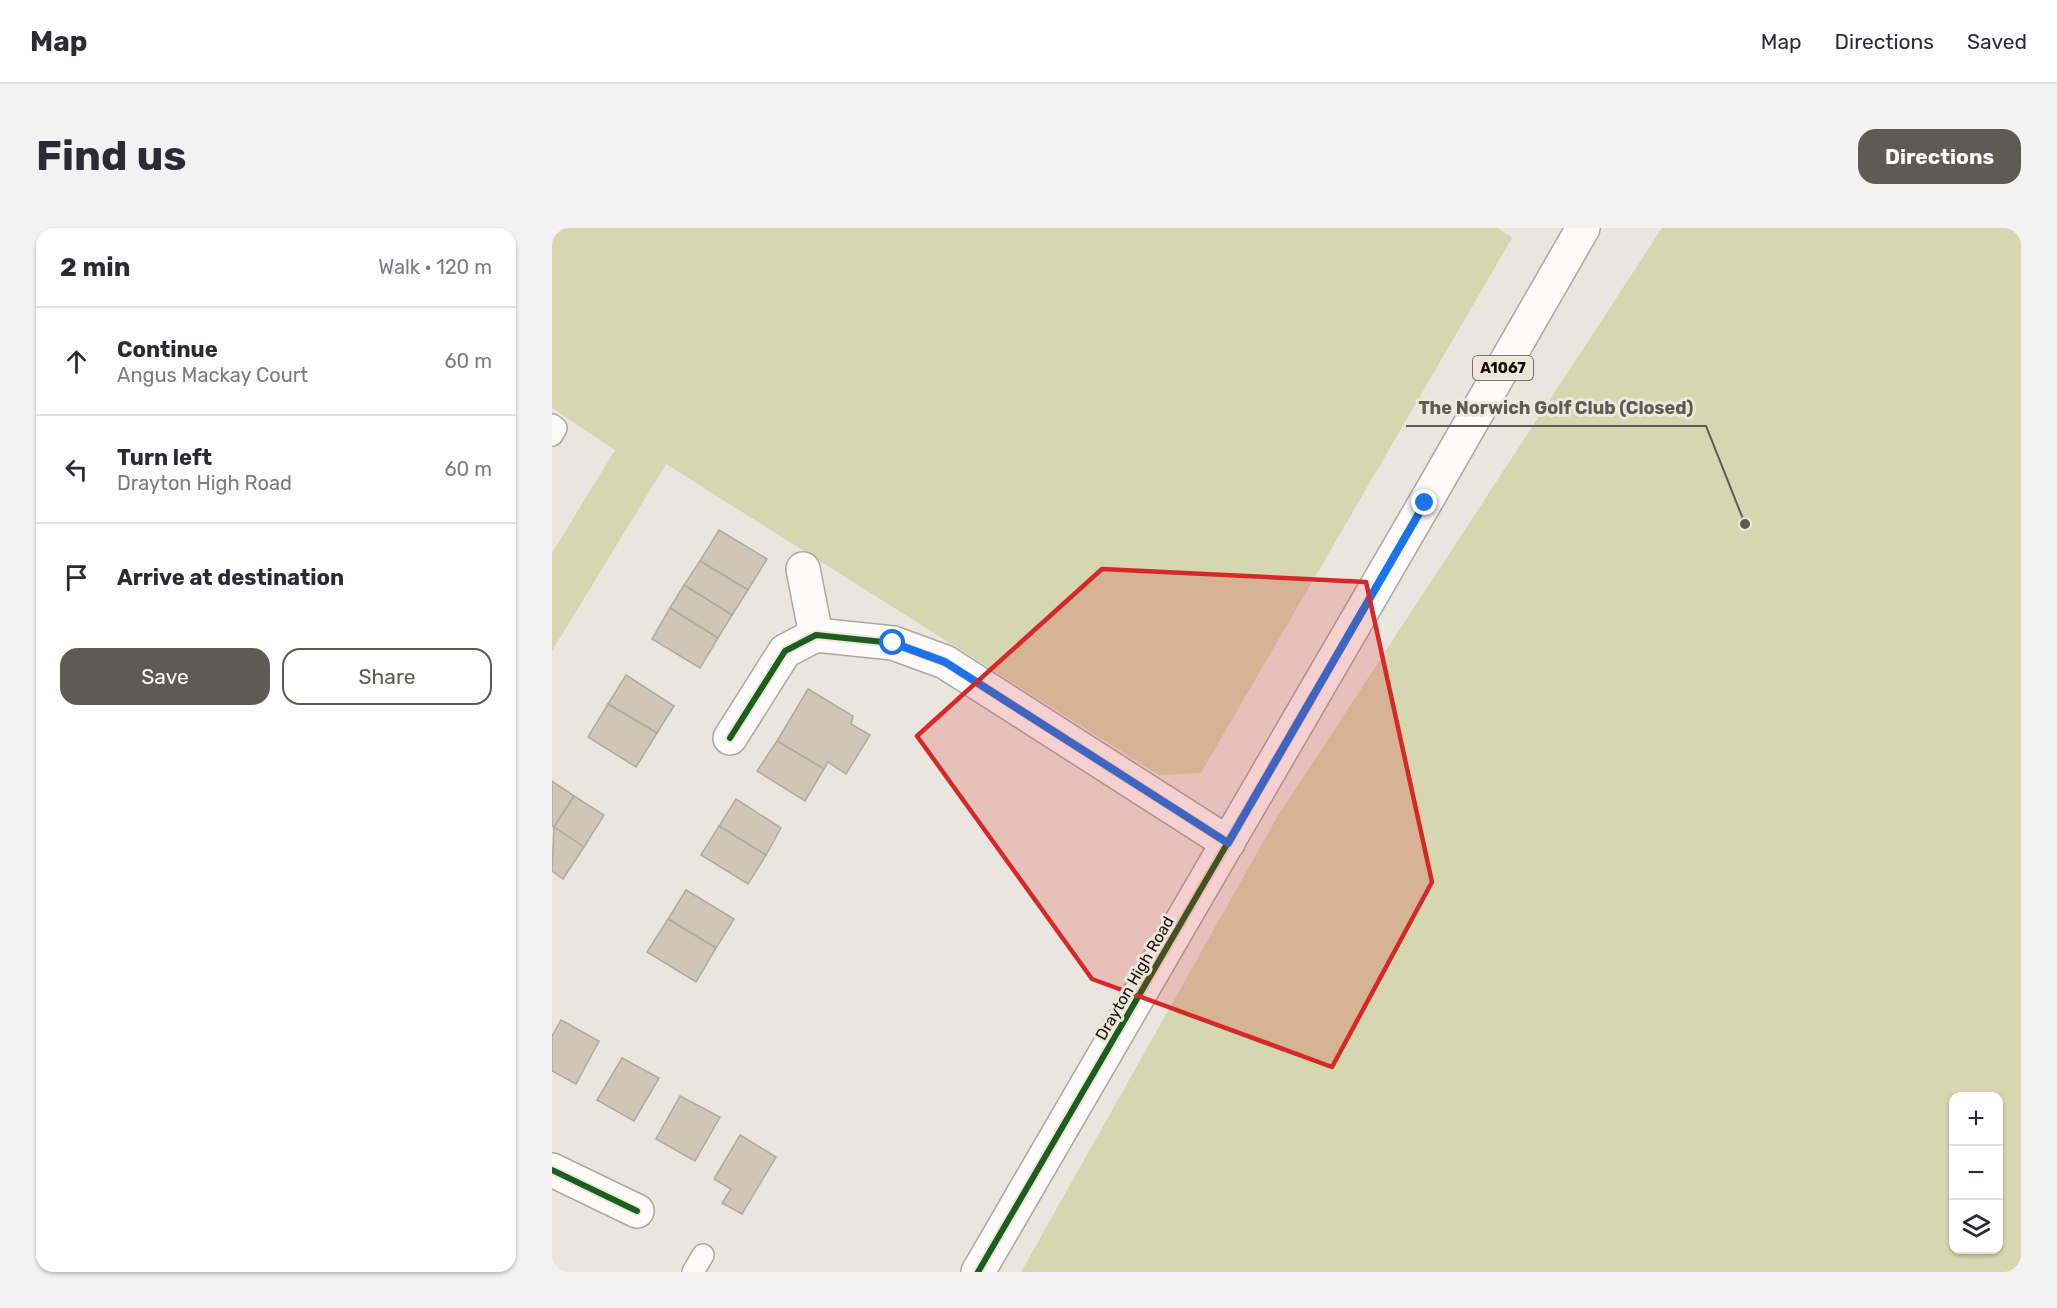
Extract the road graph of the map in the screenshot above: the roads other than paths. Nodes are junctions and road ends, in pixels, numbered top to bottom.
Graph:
1 (1583, 230) edge
2 (552, 425) edge
3 (552, 435) edge
4 (803, 569) dead end
5 (816, 635) junction
6 (730, 738) dead end
7 (1228, 843) junction
8 (552, 1170) edge
9 (637, 1211) dead end
10 (978, 1272) edge

1 - 7 main road, Drayton High Road / A1067
2 - 3 lane
4 - 5 main road
5 - 6 main road
5 - 7 main road
7 - 10 main road, Drayton High Road / A1067
8 - 9 main road

